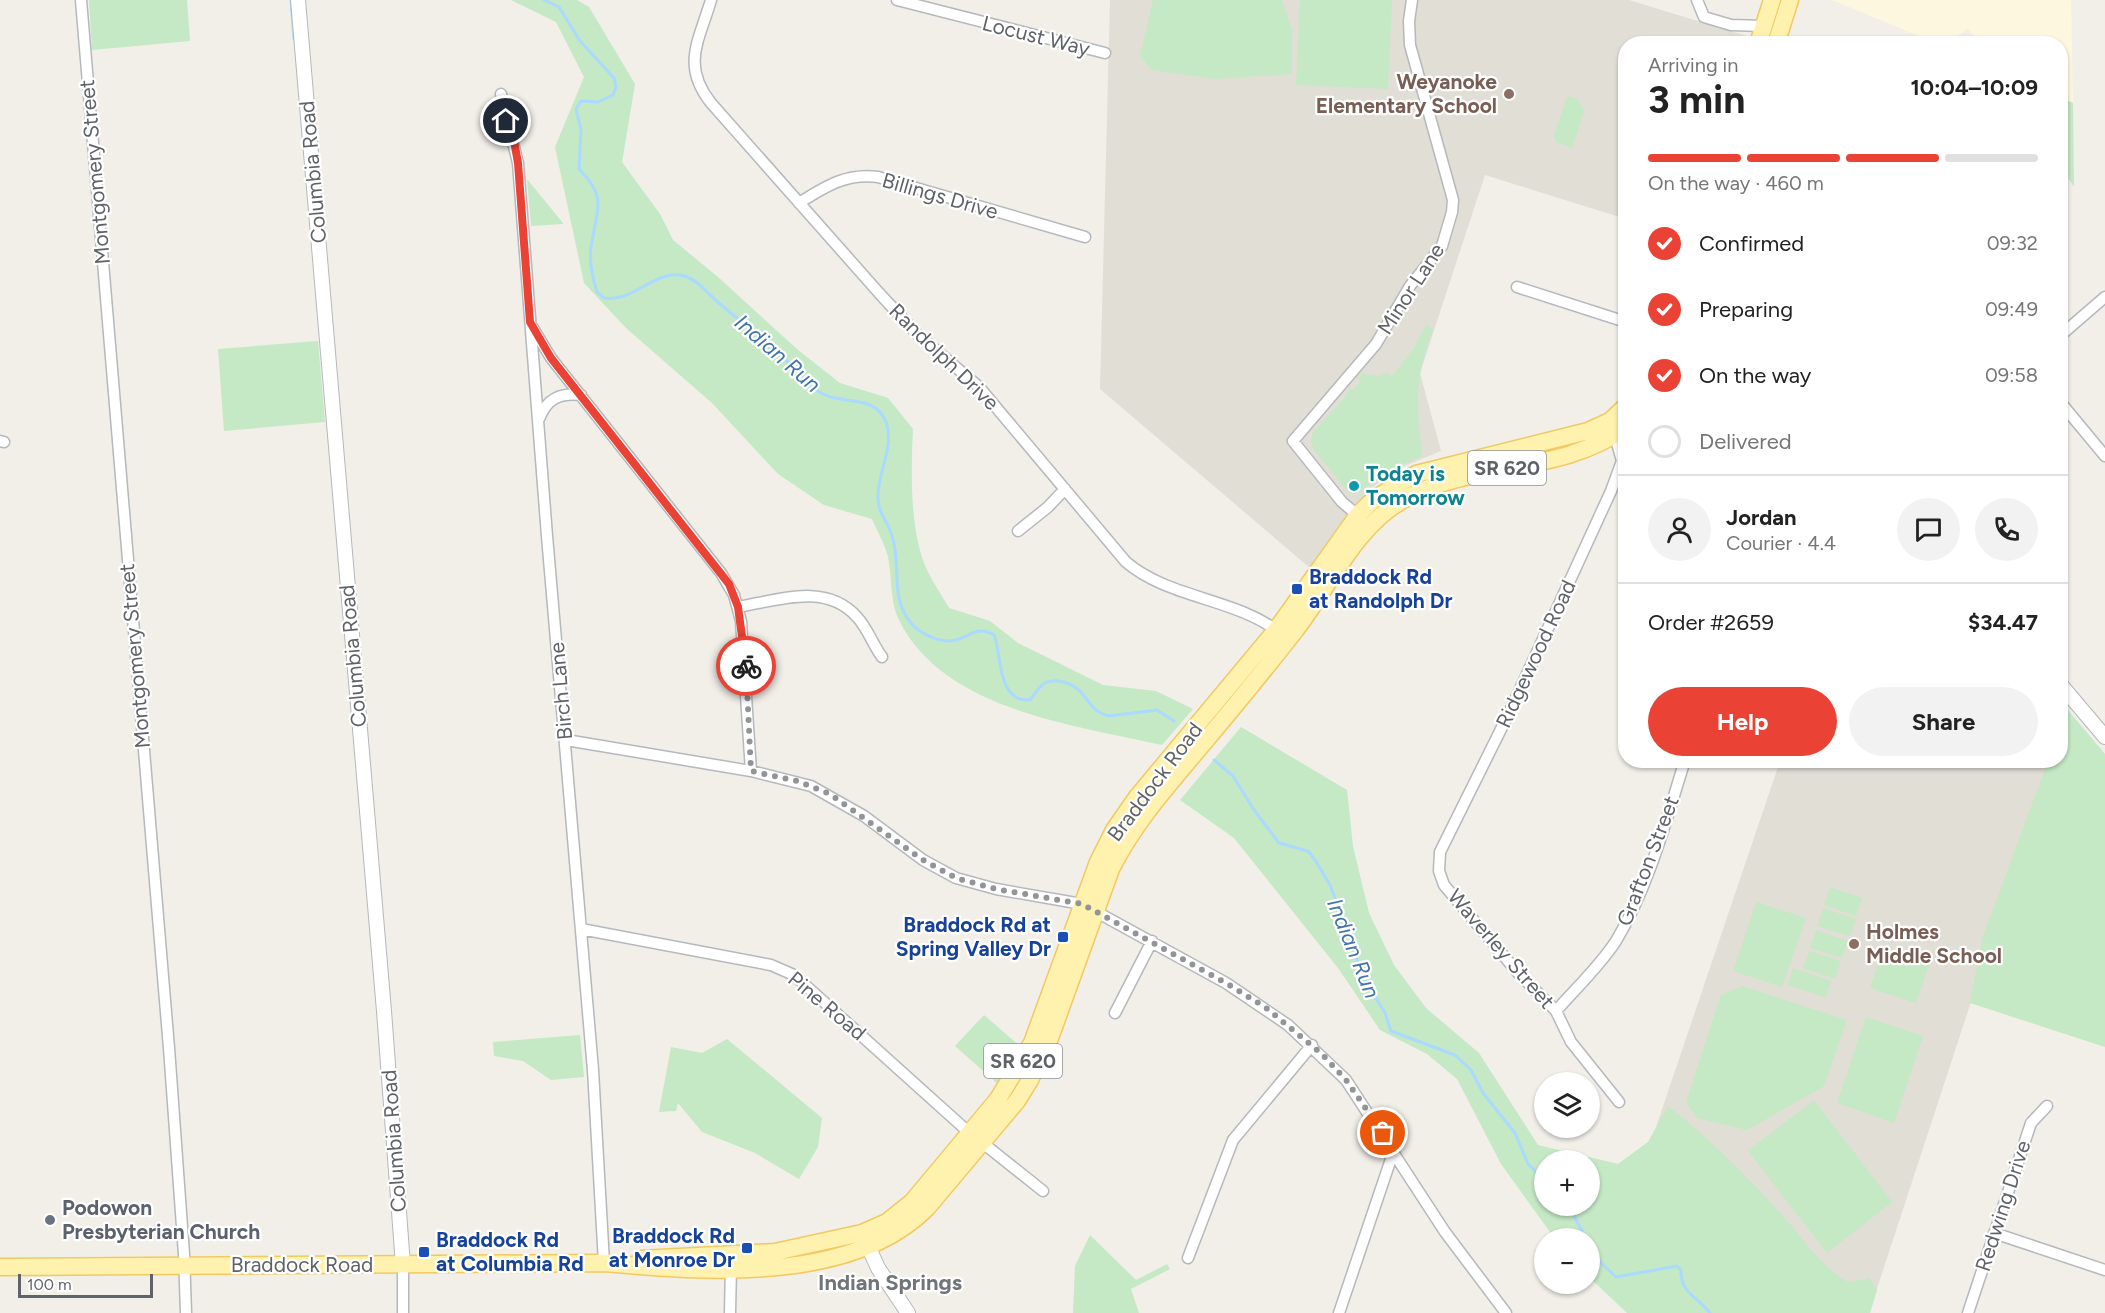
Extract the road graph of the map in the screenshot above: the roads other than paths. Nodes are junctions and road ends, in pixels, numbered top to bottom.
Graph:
1 (81, 0) edge
2 (298, 0) edge
3 (711, 0) edge
4 (897, 0) edge
5 (1412, 0) edge
6 (1697, 0) edge
7 (1772, 0) edge
8 (1790, 0) edge
9 (1763, 26) junction
10 (1760, 36) edge
11 (1779, 36) edge
12 (1105, 53) dead end
13 (501, 94) dead end
14 (799, 203) junction
15 (1085, 237) dead end
16 (1517, 286) dead end
17 (2105, 297) edge
18 (1618, 319) edge
19 (530, 322) junction
20 (2068, 328) edge
21 (581, 395) junction
22 (2068, 411) edge
23 (538, 422) junction
24 (1617, 428) edge
25 (2105, 456) edge
26 (1618, 472) edge
27 (1065, 489) junction
28 (1364, 520) junction
29 (1018, 531) dead end
30 (738, 607) junction
31 (1282, 635) junction
32 (882, 657) dead end
33 (2068, 693) edge
34 (2105, 737) edge
35 (566, 740) junction
36 (1682, 768) edge
37 (751, 771) junction
38 (1444, 885) joint
39 (1089, 907) junction
40 (581, 929) junction
41 (1152, 941) junction
42 (1556, 1011) junction
43 (1115, 1013) dead end
44 (1312, 1045) junction
45 (1620, 1102) dead end
46 (2047, 1106) dead end
47 (976, 1138) junction
48 (1394, 1149) junction
49 (1043, 1191) dead end
50 (1994, 1233) junction
51 (865, 1240) junction
52 (1188, 1257) dead end
53 (604, 1263) junction
54 (731, 1263) junction
55 (403, 1264) junction
56 (185, 1266) junction
57 (0, 1267) edge
58 (2105, 1270) edge
59 (186, 1313) edge
60 (403, 1313) edge
61 (730, 1313) edge
62 (908, 1313) edge
63 (1339, 1313) edge
64 (1506, 1313) edge
65 (1968, 1313) edge

1 - 56 street, Montgomery Street
2 - 55 street, Columbia Road
3 - 14 street, Randolph Drive
4 - 12 street, Locust Way
5 - 28 street, Minor Lane
6 - 9 street
7 - 9 main road
8 - 11 main road
9 - 10 main road
13 - 19 street, Birch Lane
14 - 15 street, Billings Drive
14 - 27 street, Randolph Drive
16 - 18 street
17 - 20 street
19 - 21 street
19 - 23 street, Birch Lane
21 - 23 street
21 - 30 street
22 - 25 street
23 - 35 street, Birch Lane
24 - 28 main road, Braddock Road / SR 620
26 - 38 street, Ridgewood Road
27 - 29 street
27 - 31 street, Randolph Drive
28 - 31 main road, Braddock Road / SR 620
30 - 32 street
30 - 37 street
31 - 39 main road, Braddock Road / SR 620
33 - 34 street
35 - 37 street
35 - 40 street, Birch Lane
36 - 42 street, Grafton Street
37 - 39 street
38 - 42 street, Waverley Street
39 - 41 street
39 - 47 main road, Braddock Road / SR 620
40 - 47 street, Pine Road
40 - 53 street, Birch Lane
41 - 43 street
41 - 44 street
42 - 45 street, Waverley Street
44 - 48 street
44 - 52 street
46 - 50 street, Redwing Drive
47 - 49 street, Pine Road
47 - 51 main road, Braddock Road / SR 620
48 - 63 street
48 - 64 street
50 - 58 street
50 - 65 street, Redwing Drive
51 - 54 main road, Braddock Road / SR 620
51 - 62 street
53 - 54 main road, Braddock Road / SR 620
53 - 55 main road, Braddock Road / SR 620
54 - 61 street
55 - 56 main road, Braddock Road / SR 620
55 - 60 street, Columbia Road
56 - 57 main road, Braddock Road / SR 620
56 - 59 street, Montgomery Street

